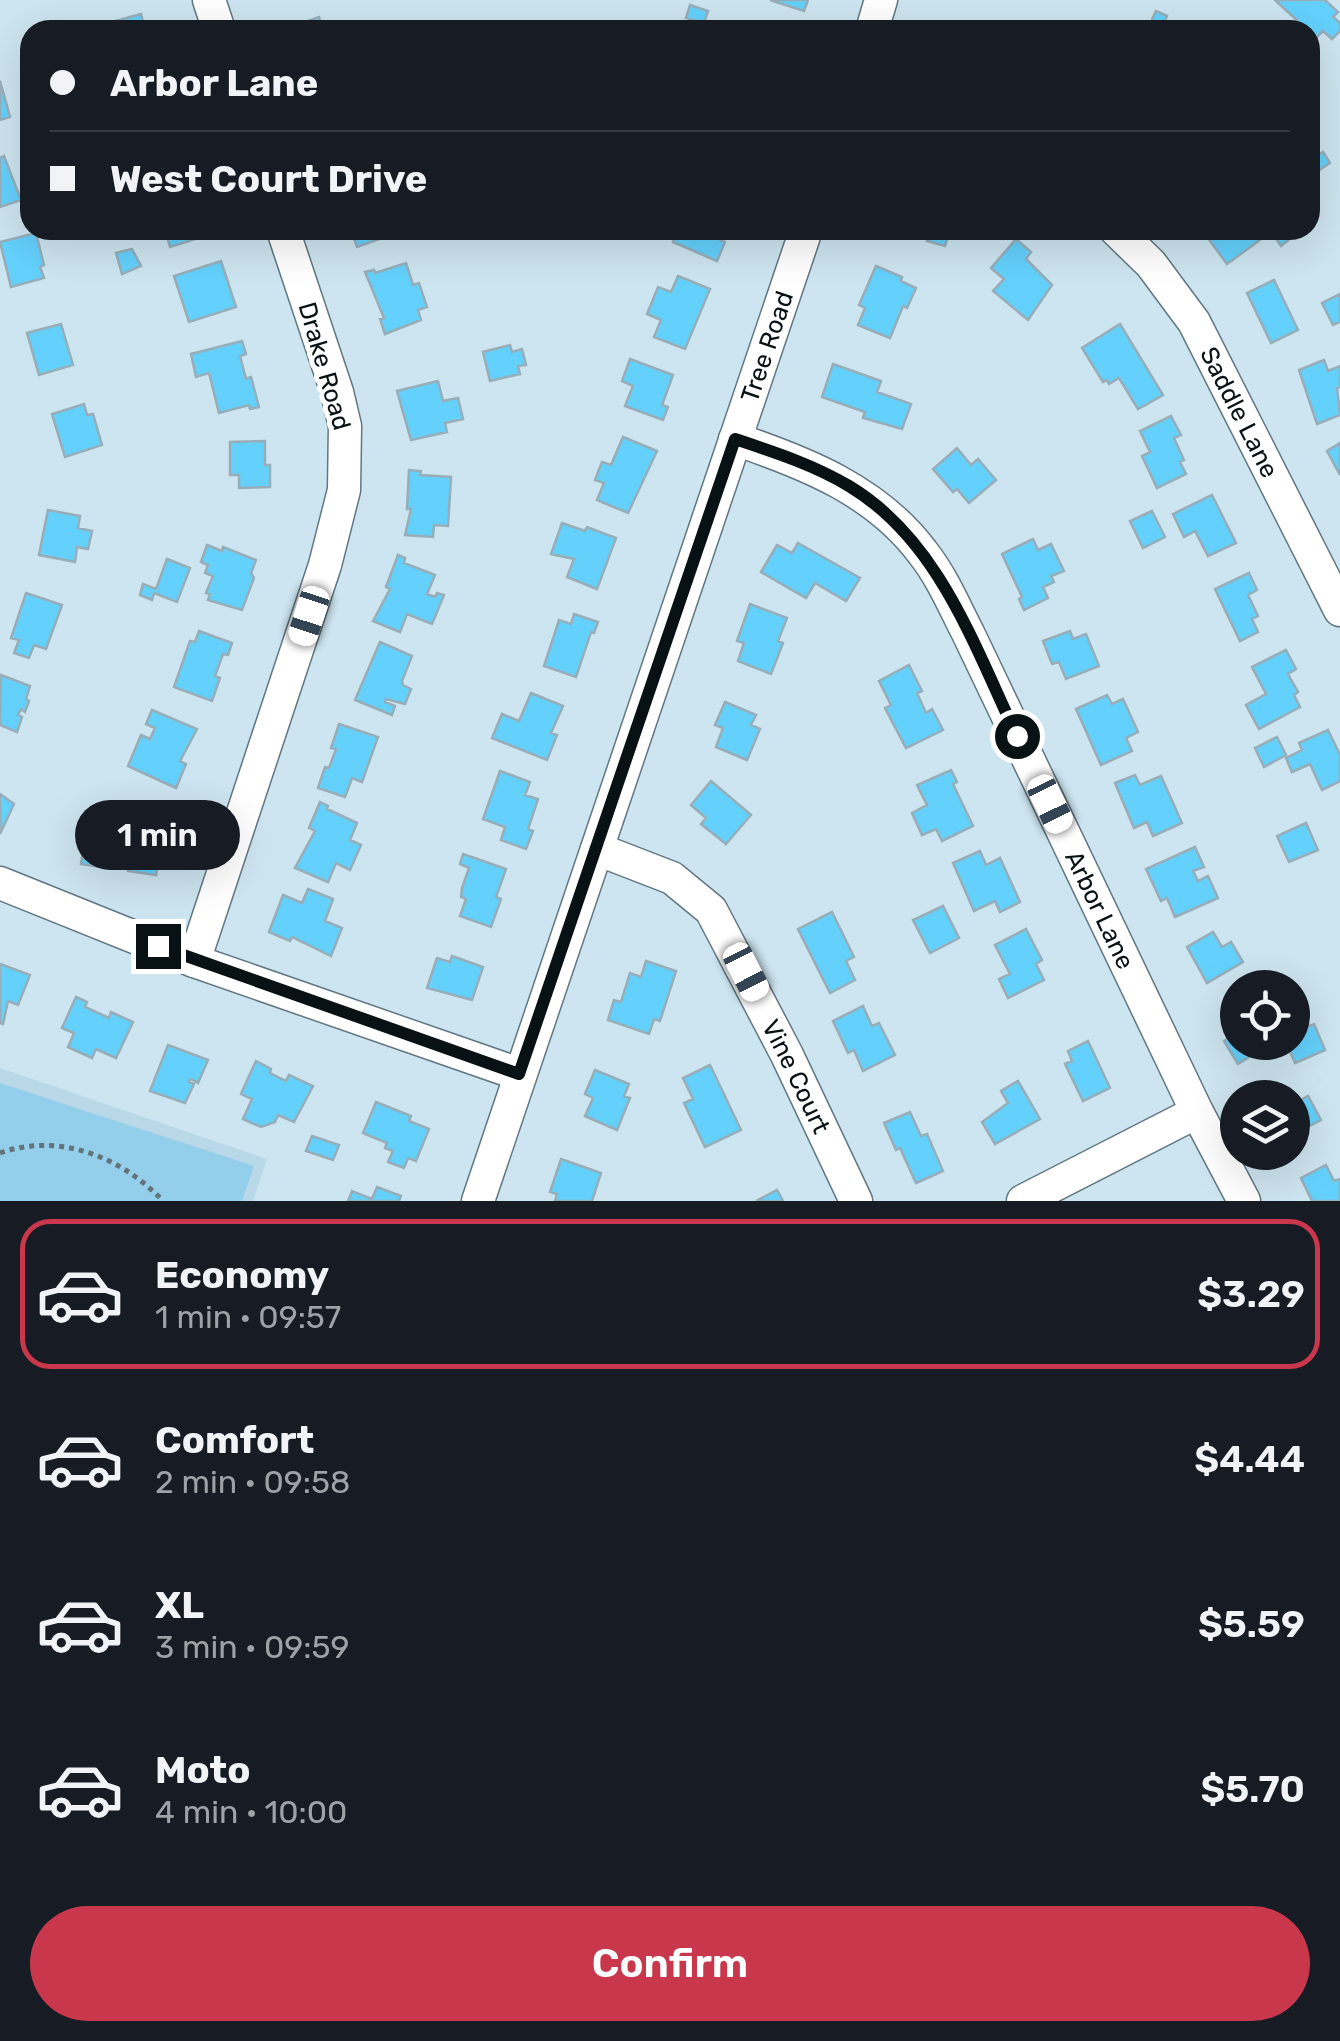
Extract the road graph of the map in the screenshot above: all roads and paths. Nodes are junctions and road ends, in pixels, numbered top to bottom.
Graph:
1 (286, 240) edge
2 (803, 240) edge
3 (1126, 240) edge
4 (735, 439) junction
5 (1340, 610) edge
6 (597, 849) junction
7 (0, 882) edge
8 (194, 962) junction
9 (519, 1074) junction
10 (1197, 1112) junction
11 (0, 1153) edge
12 (162, 1201) edge
13 (478, 1201) edge
14 (856, 1201) edge
15 (1024, 1201) edge
16 (1244, 1201) edge

1 - 8 street, Drake Road
2 - 4 street, Tree Road
3 - 5 street, Saddle Lane
4 - 6 street, Tree Road
4 - 10 street, Arbor Lane
6 - 9 street, Tree Road
6 - 14 street, Vine Court
7 - 8 street
8 - 9 street
9 - 13 street, Tree Road
10 - 15 street
10 - 16 street, Arbor Lane
11 - 12 path

